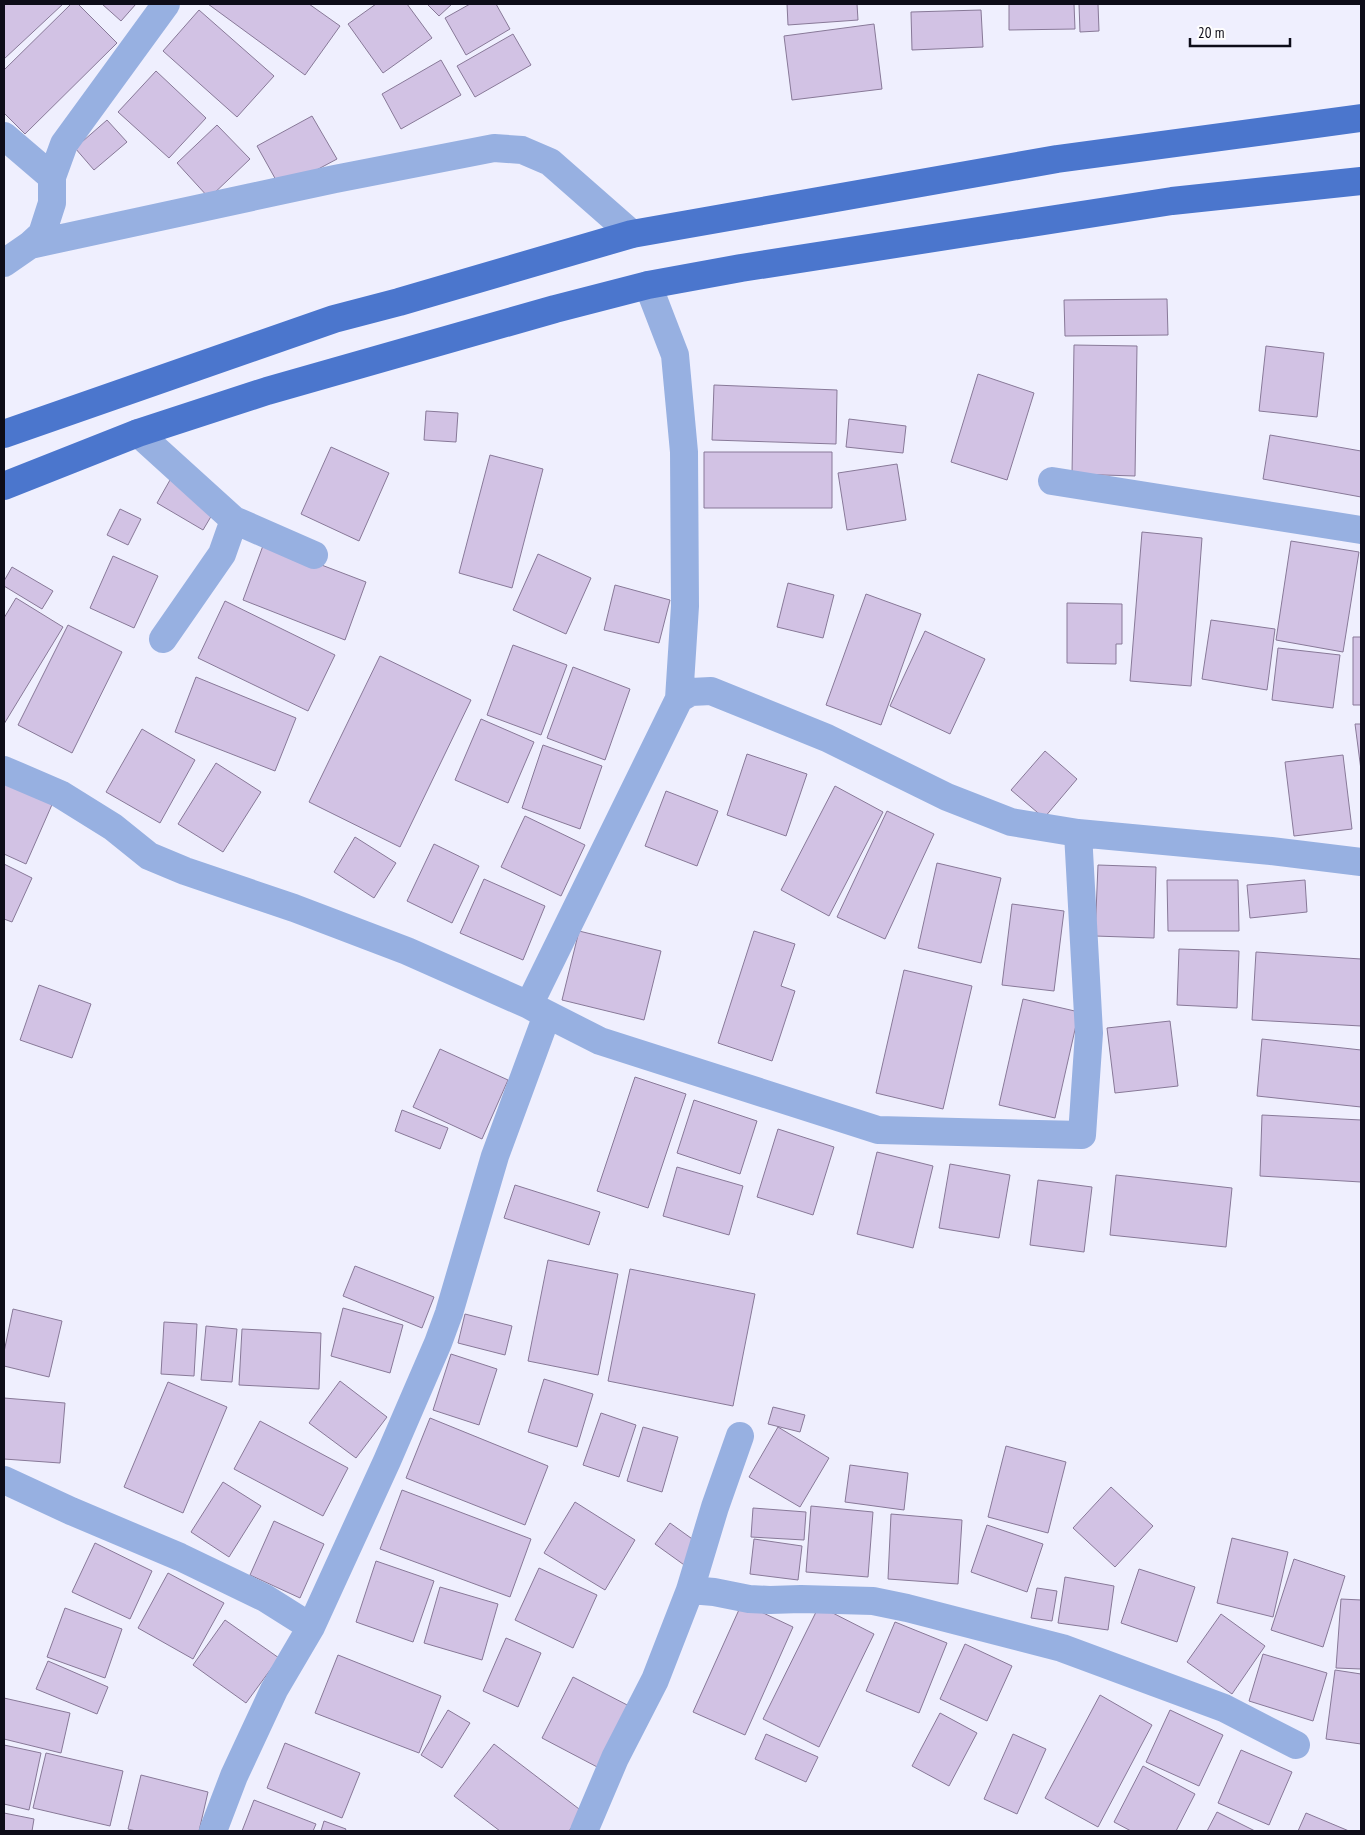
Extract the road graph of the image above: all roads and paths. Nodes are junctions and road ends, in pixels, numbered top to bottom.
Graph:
1 (166, 4) edge
2 (1361, 118) edge
3 (4, 136) edge
4 (52, 177) junction
5 (1361, 181) edge
6 (632, 234) junction
7 (30, 245) junction
8 (4, 263) edge
9 (648, 285) junction
10 (138, 432) junction
11 (4, 434) edge
12 (1052, 481) dead end
13 (4, 486) edge
14 (234, 520) junction
15 (1361, 530) edge
16 (314, 556) dead end
17 (163, 639) dead end
18 (678, 699) junction
19 (4, 770) edge
20 (1078, 833) junction
21 (1361, 862) edge
22 (529, 1005) junction
23 (740, 1436) dead end
24 (4, 1480) edge
25 (690, 1590) junction
26 (311, 1627) junction
27 (1296, 1745) dead end
28 (212, 1831) edge
29 (584, 1831) edge

1 - 4 street
2 - 6 main road
3 - 4 street
4 - 7 street
5 - 9 main road
6 - 7 street
6 - 11 main road
7 - 8 street
9 - 10 main road
9 - 18 street
10 - 13 main road
10 - 14 street
12 - 15 street
14 - 16 street
14 - 17 street
18 - 20 street
18 - 22 street
19 - 22 street
20 - 21 street
20 - 22 street
22 - 26 street
23 - 25 street
24 - 26 street
25 - 27 street
25 - 29 street
26 - 28 street

